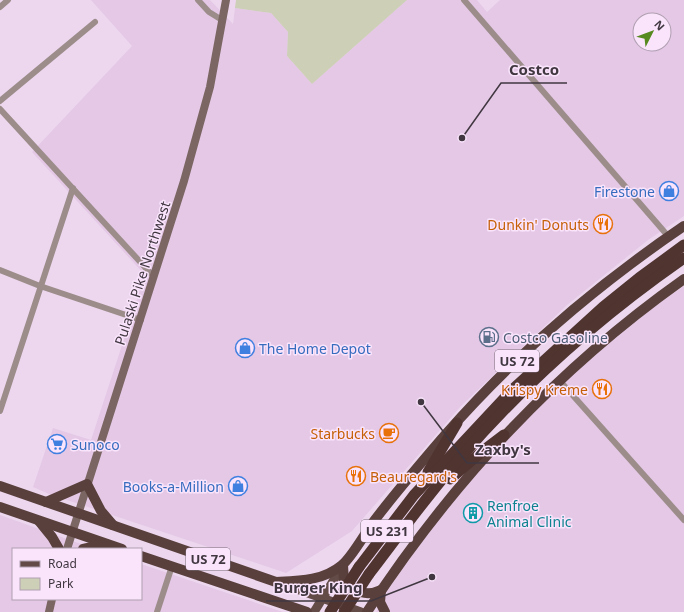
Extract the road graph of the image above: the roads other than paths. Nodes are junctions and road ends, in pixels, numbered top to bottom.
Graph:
1 (8, 0) edge
2 (198, 0) edge
3 (226, 0) edge
4 (464, 0) edge
5 (0, 7) edge
6 (222, 20) junction
7 (95, 22) dead end
8 (0, 101) edge
9 (0, 109) edge
10 (73, 188) junction
11 (684, 226) edge
12 (668, 236) junction
13 (684, 246) edge
14 (684, 258) edge
15 (0, 270) edge
16 (154, 277) junction
17 (684, 279) edge
18 (40, 286) junction
19 (141, 320) junction
20 (560, 381) junction
21 (0, 410) edge
22 (457, 423) junction
23 (504, 435) junction
24 (88, 484) junction
25 (0, 486) edge
26 (414, 495) junction
27 (46, 502) junction
28 (422, 506) junction
29 (0, 507) edge
30 (79, 513) junction
31 (684, 520) edge
32 (39, 521) junction
33 (115, 526) junction
34 (72, 532) junction
35 (107, 544) junction
36 (58, 548) edge
37 (67, 548) edge
38 (88, 548) edge
39 (119, 548) edge
40 (142, 556) edge
41 (343, 565) junction
42 (172, 566) junction
43 (276, 582) junction
44 (381, 590) junction
45 (323, 598) junction
46 (52, 600) edge
47 (274, 602) junction
48 (49, 612) edge
49 (157, 612) edge
50 (288, 612) edge
51 (307, 612) edge
52 (314, 612) edge
53 (330, 612) edge
54 (344, 612) edge
55 (361, 612) edge
56 (367, 612) edge
57 (385, 612) edge

1 - 5 street
2 - 6 street
3 - 6 main road, Pulaski Pike Northwest
4 - 12 street
6 - 16 main road, Pulaski Pike Northwest
7 - 8 street
9 - 10 street
10 - 16 street
10 - 18 street
11 - 12 highway, US 72
12 - 22 highway, US 72
13 - 26 highway, US 231
14 - 28 highway, US 231
15 - 18 street
16 - 19 main road, Pulaski Pike Northwest
17 - 20 highway, US 72
18 - 19 street
18 - 21 street
19 - 24 main road, Pulaski Pike Northwest
20 - 23 highway, US 72
20 - 31 street
22 - 26 highway
22 - 41 highway, US 72
23 - 28 highway
23 - 44 highway, US 72
24 - 27 highway
24 - 30 main road, Pulaski Pike Northwest
24 - 33 highway
25 - 27 highway, US 72
26 - 53 highway, US 231, bridge
27 - 30 highway, US 72
28 - 54 highway, US 231, bridge
29 - 32 highway
30 - 33 highway, US 72
30 - 34 main road, Pulaski Pike Northwest
32 - 34 highway
32 - 36 highway
33 - 43 highway, US 72
34 - 35 highway
34 - 37 main road, Pulaski Pike Northwest
35 - 38 highway
35 - 39 highway
40 - 42 highway, US 72
41 - 43 highway, US 72
41 - 44 highway
41 - 45 main road
42 - 47 highway, US 72
42 - 49 street
43 - 45 main road, US 72
44 - 56 highway, US 72
44 - 57 highway
45 - 52 main road
45 - 55 main road, US 72
46 - 48 main road
47 - 50 highway
47 - 51 highway, US 72

